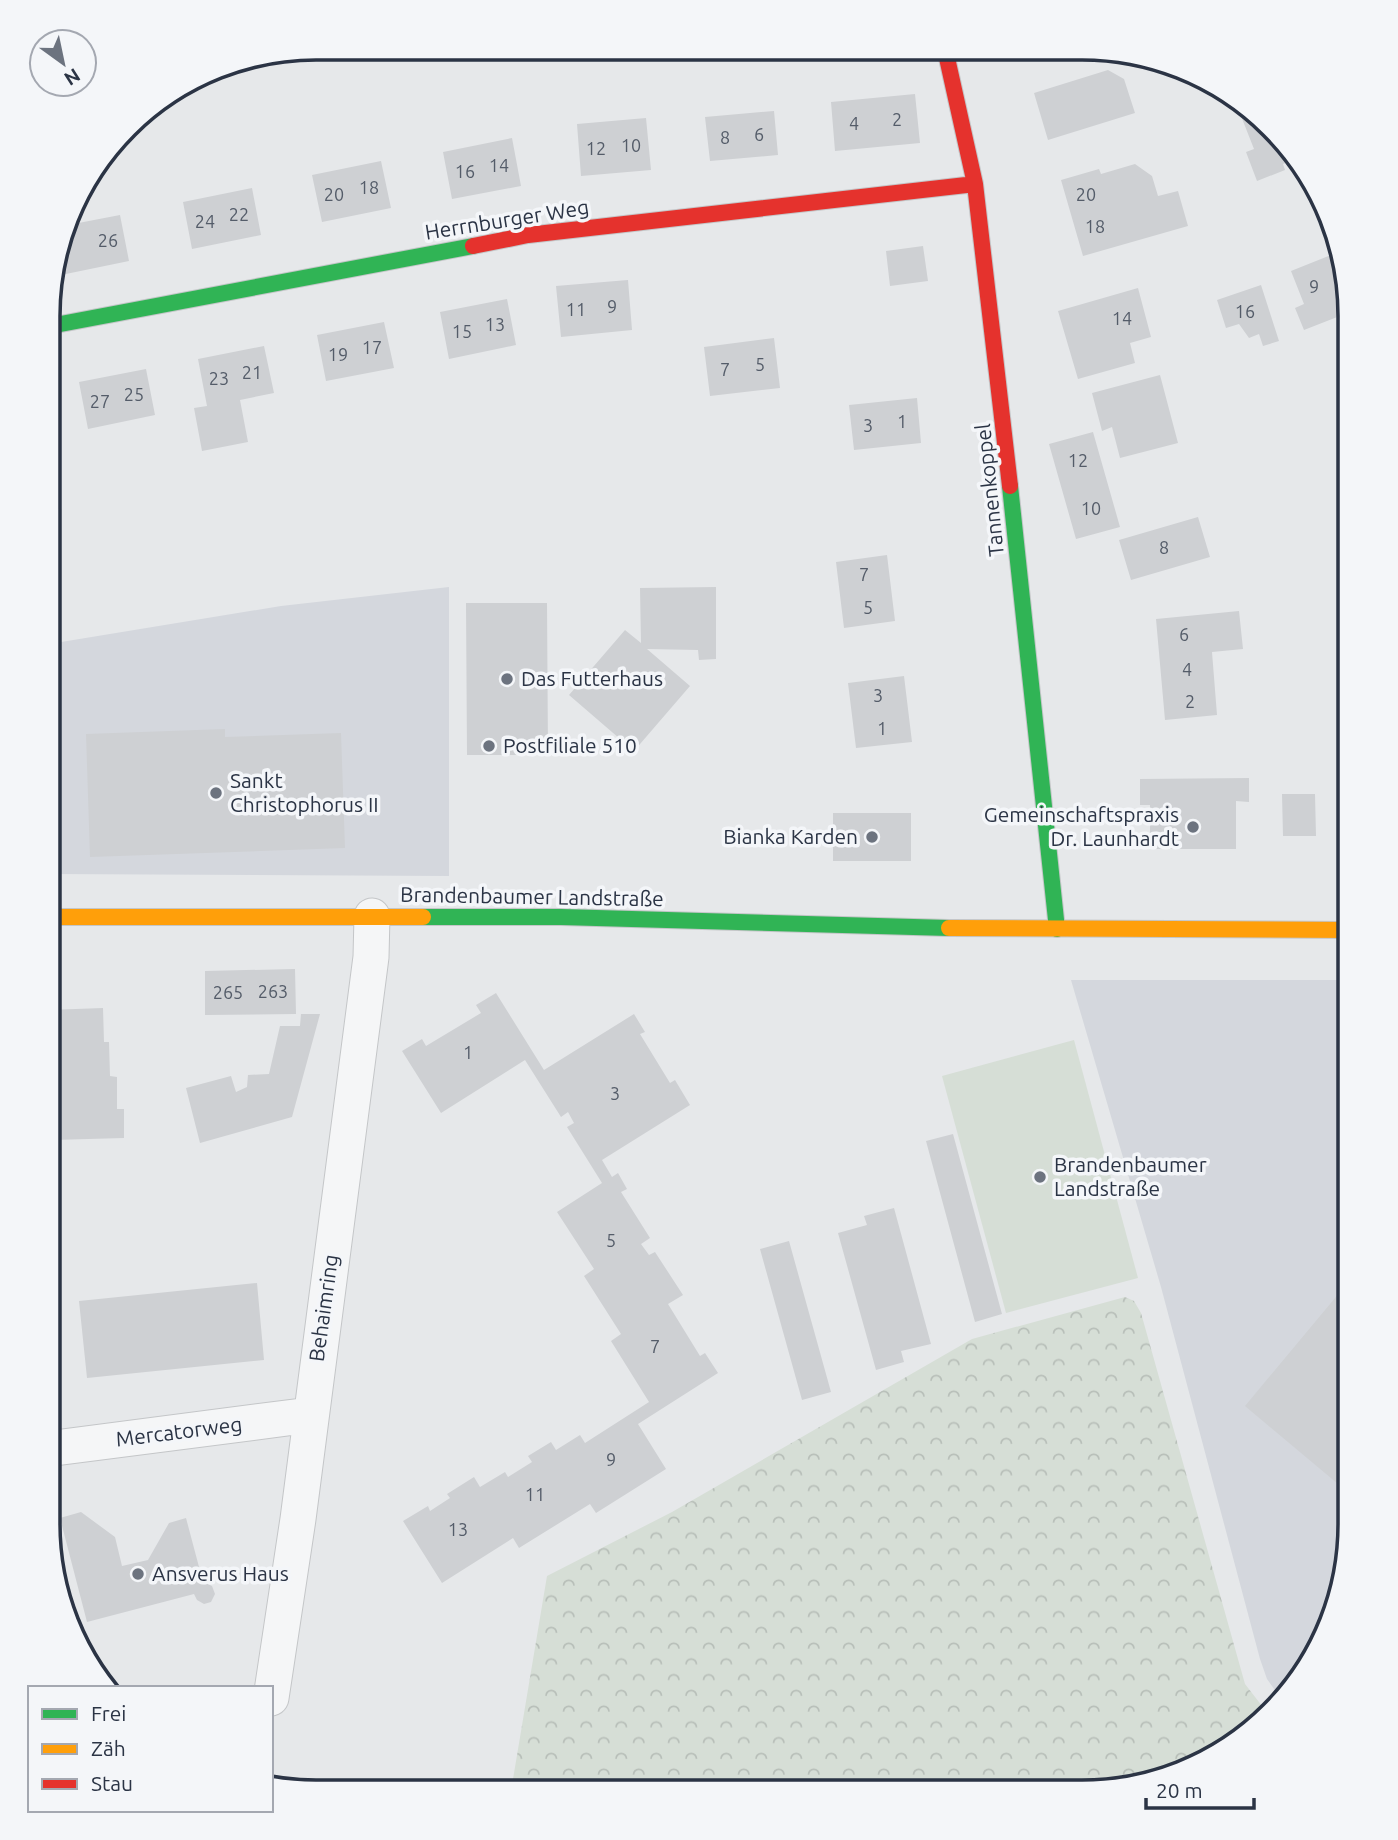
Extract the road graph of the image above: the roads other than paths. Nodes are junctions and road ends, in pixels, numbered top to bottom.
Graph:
1 (947, 60) edge
2 (975, 184) junction
3 (60, 324) edge
4 (372, 916) junction
5 (60, 917) edge
6 (1058, 929) junction
7 (1338, 930) edge
8 (310, 1415) junction
9 (60, 1447) edge
10 (273, 1686) edge

1 - 2 street, Tannenkoppel
2 - 3 street, Herrnburger Weg
2 - 6 street, Tannenkoppel
4 - 5 street, Brandenbaumer Landstraße
4 - 6 street, Brandenbaumer Landstraße
4 - 8 street, Behaimring
6 - 7 street, Brandenbaumer Landstraße
8 - 9 street, Mercatorweg
8 - 10 street, Behaimring

